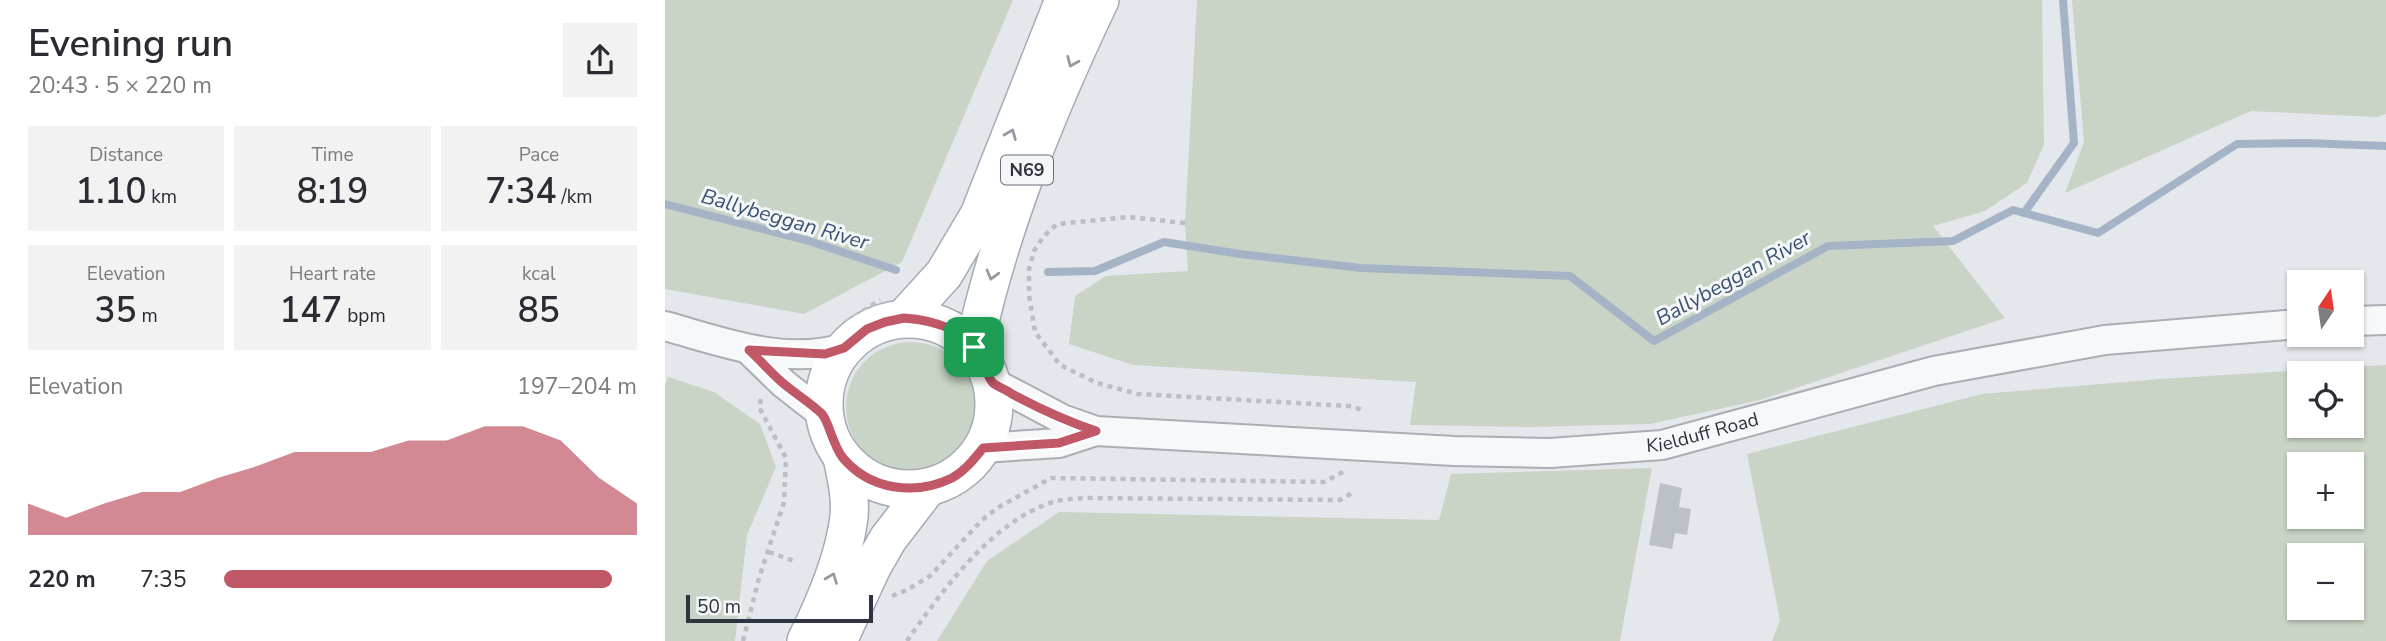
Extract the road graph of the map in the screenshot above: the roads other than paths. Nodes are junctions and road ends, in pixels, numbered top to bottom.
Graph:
1 (1064, 0) edge
2 (1100, 0) edge
3 (904, 318) junction
4 (2386, 320) edge
5 (2364, 321) edge
6 (2287, 325) edge
7 (665, 326) edge
8 (974, 347) junction
9 (844, 348) junction
10 (749, 350) junction
11 (992, 382) junction
12 (825, 416) junction
13 (1096, 431) junction
14 (983, 448) junction
15 (842, 457) junction
16 (928, 487) junction
17 (806, 641) edge
18 (838, 641) edge

3 -> 1 main road, N69
2 -> 8 main road, N69
3 - 8 main road
3 - 9 main road
4 - 5 street
6 - 13 street, Kielduff Road
7 - 10 street
8 - 11 main road
9 - 10 street
9 - 12 main road
10 - 12 street
11 - 13 street
11 - 14 main road
12 - 15 main road
13 - 14 street
14 - 16 main road
15 - 16 main road
17 -> 15 main road
16 - 18 main road

